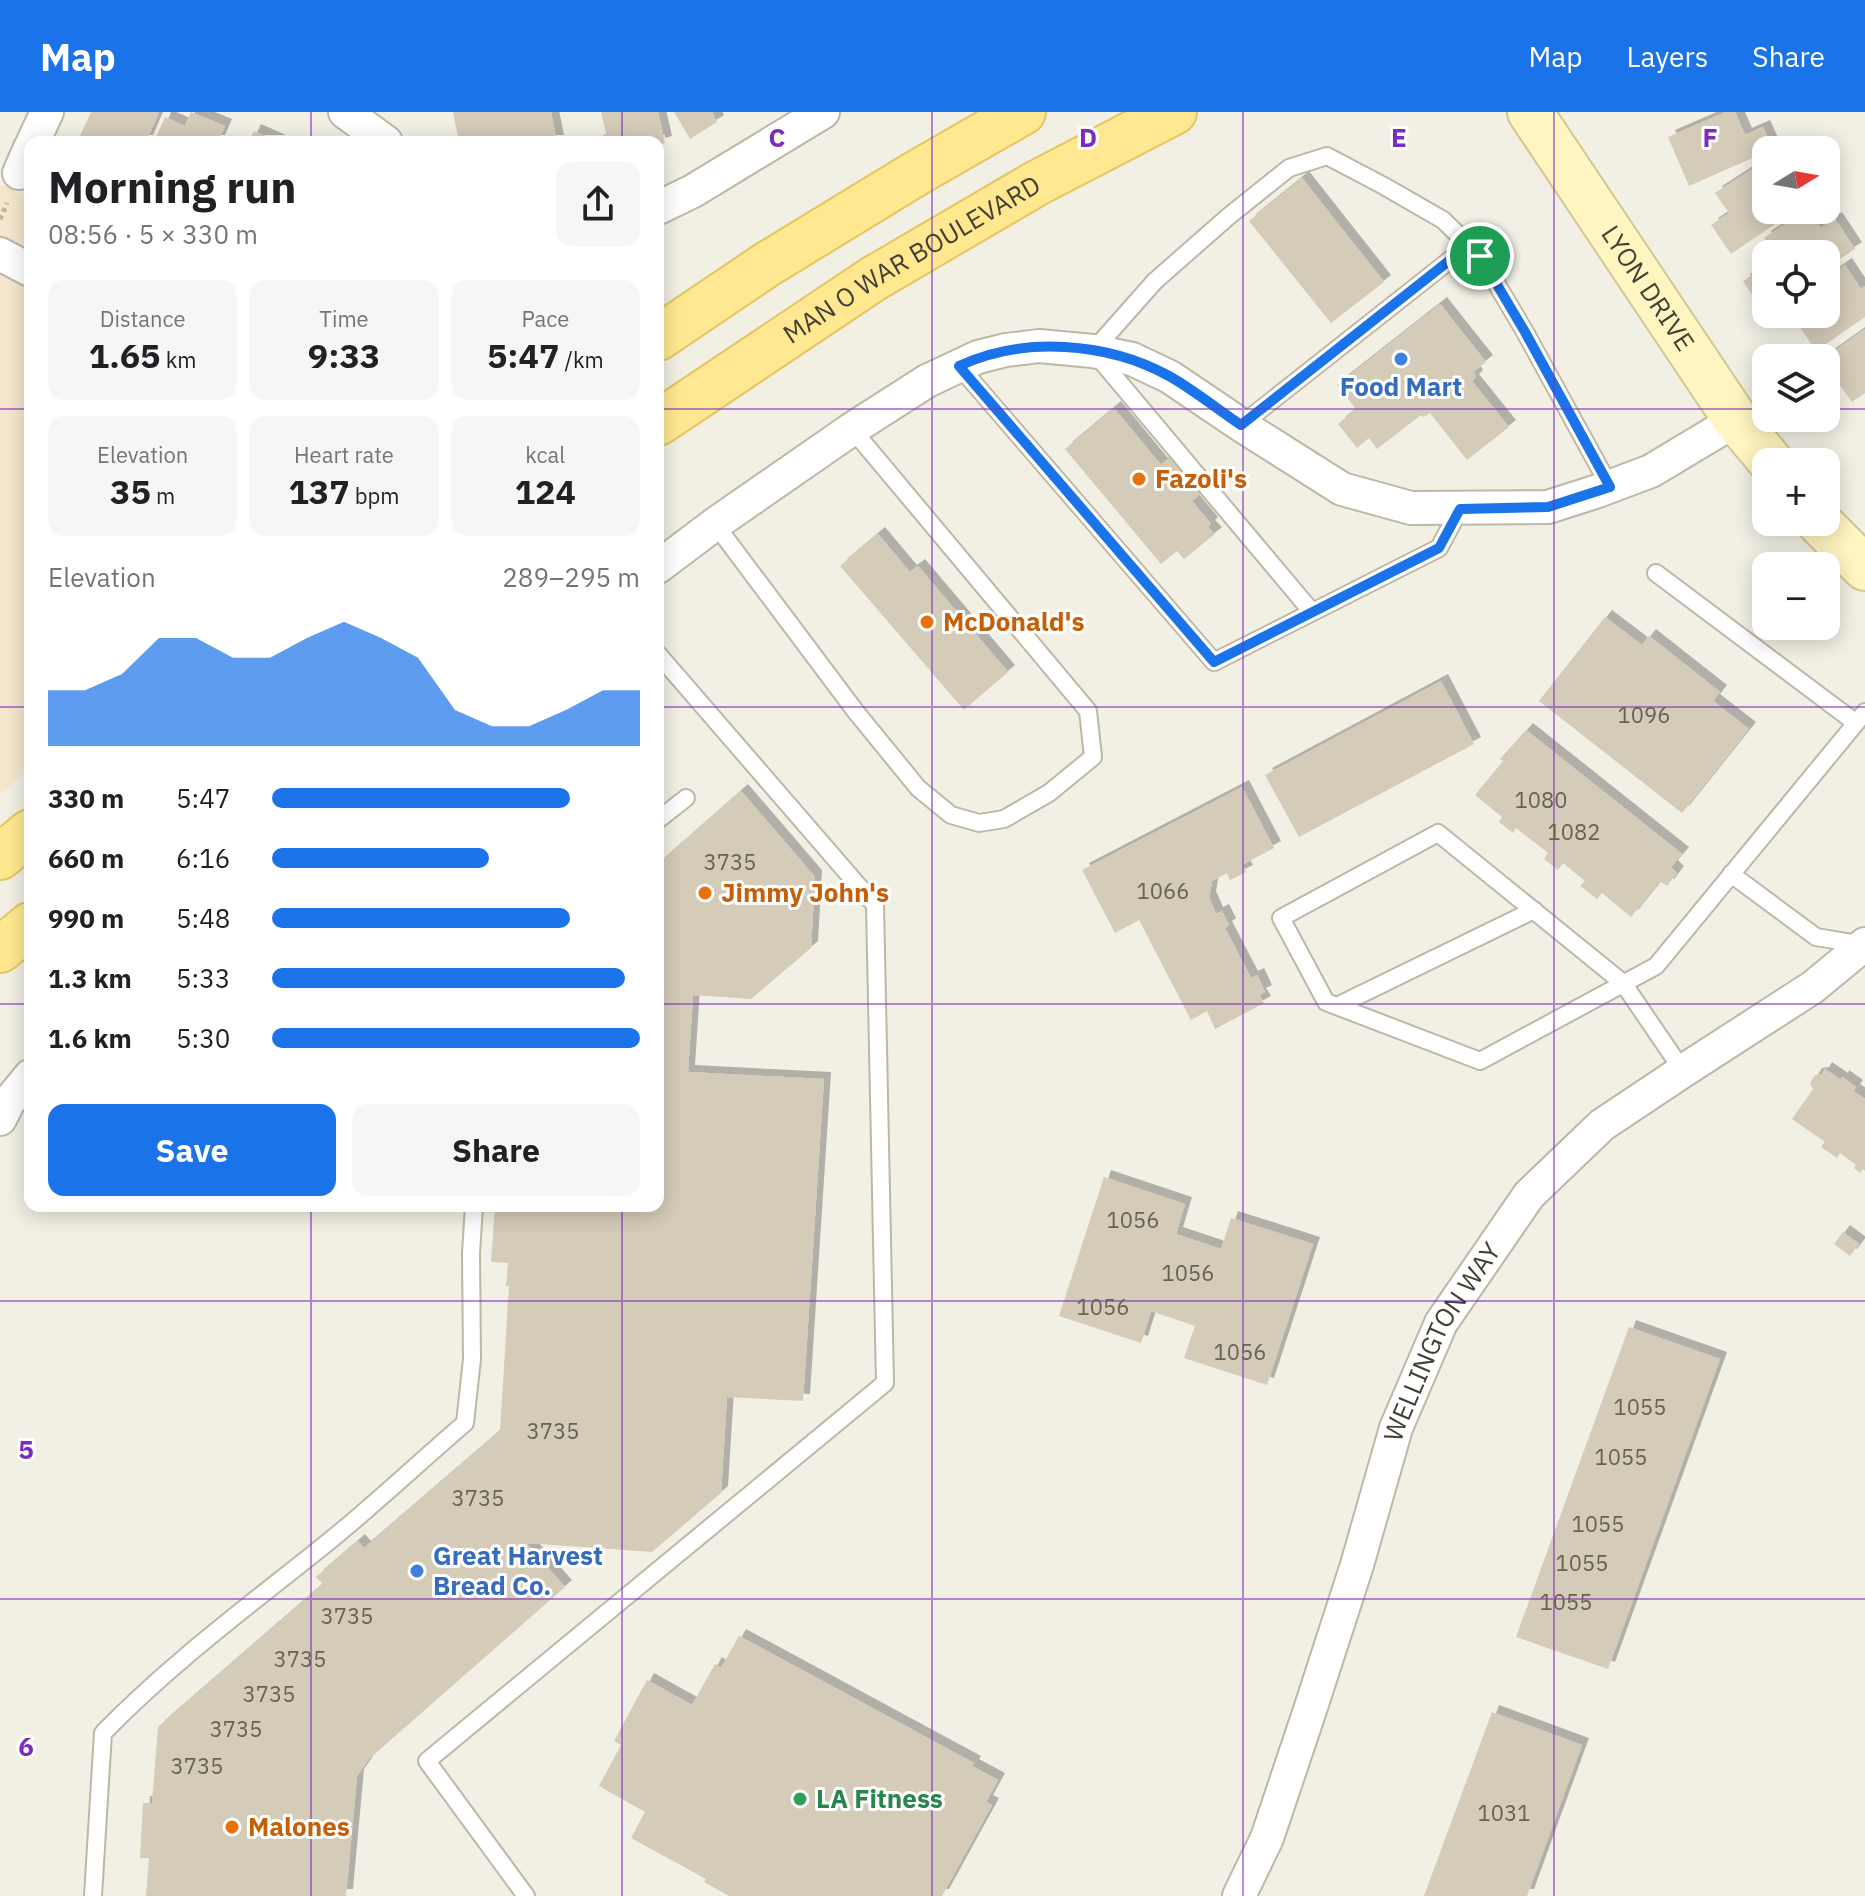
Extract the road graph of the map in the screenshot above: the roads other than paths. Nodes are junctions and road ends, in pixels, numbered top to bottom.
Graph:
1 (47, 112) edge
2 (345, 112) edge
3 (823, 112) edge
4 (1023, 112) edge
5 (1174, 112) edge
6 (1530, 112) edge
7 (36, 136) edge
8 (378, 136) edge
9 (664, 205) edge
10 (1469, 245) junction
11 (0, 254) edge
12 (24, 267) edge
13 (664, 334) edge
14 (1093, 351) junction
15 (959, 366) junction
16 (664, 419) edge
17 (1736, 420) junction
18 (1241, 425) junction
19 (852, 429) junction
20 (1759, 448) edge
21 (1610, 487) junction
22 (1460, 509) junction
23 (715, 524) junction
24 (1833, 536) edge
25 (664, 562) edge
26 (1865, 568) edge
27 (1656, 573) dead end
28 (1312, 612) junction
29 (664, 661) edge
30 (1860, 718) edge
31 (686, 798) dead end
32 (664, 815) edge
33 (24, 837) edge
34 (0, 857) edge
35 (1731, 874) junction
36 (1534, 910) junction
37 (24, 930) edge
38 (1865, 945) edge
39 (0, 950) edge
40 (1623, 983) junction
41 (1337, 1006) junction
42 (1683, 1071) junction
43 (24, 1083) edge
44 (0, 1119) edge
45 (474, 1212) edge
46 (93, 1896) edge
47 (526, 1896) edge
48 (1239, 1896) edge

1 - 7 street
2 - 8 street
3 - 9 street
4 - 13 main road
5 - 16 main road, MAN O WAR BOULEVARD
6 - 17 street, LYON DRIVE
10 - 14 lane
10 - 18 lane
10 - 21 lane
11 - 12 street
14 - 15 street
14 - 18 street
14 - 28 lane
15 - 19 street
15 - 28 lane
17 - 20 street, LYON DRIVE
17 - 21 street
18 - 22 street
19 - 23 street
19 - 23 lane
21 - 22 street
22 - 28 lane
23 - 25 street
24 - 26 street
27 - 30 lane
29 - 47 lane
30 - 35 lane
31 - 32 lane
33 - 34 main road
35 - 38 lane
35 - 40 lane
36 - 40 lane
36 - 41 lane
36 - 41 lane
37 - 39 main road
38 - 42 street, WELLINGTON WAY
40 - 41 lane
40 - 42 lane
42 - 48 street, WELLINGTON WAY
43 - 44 street
45 - 46 lane

